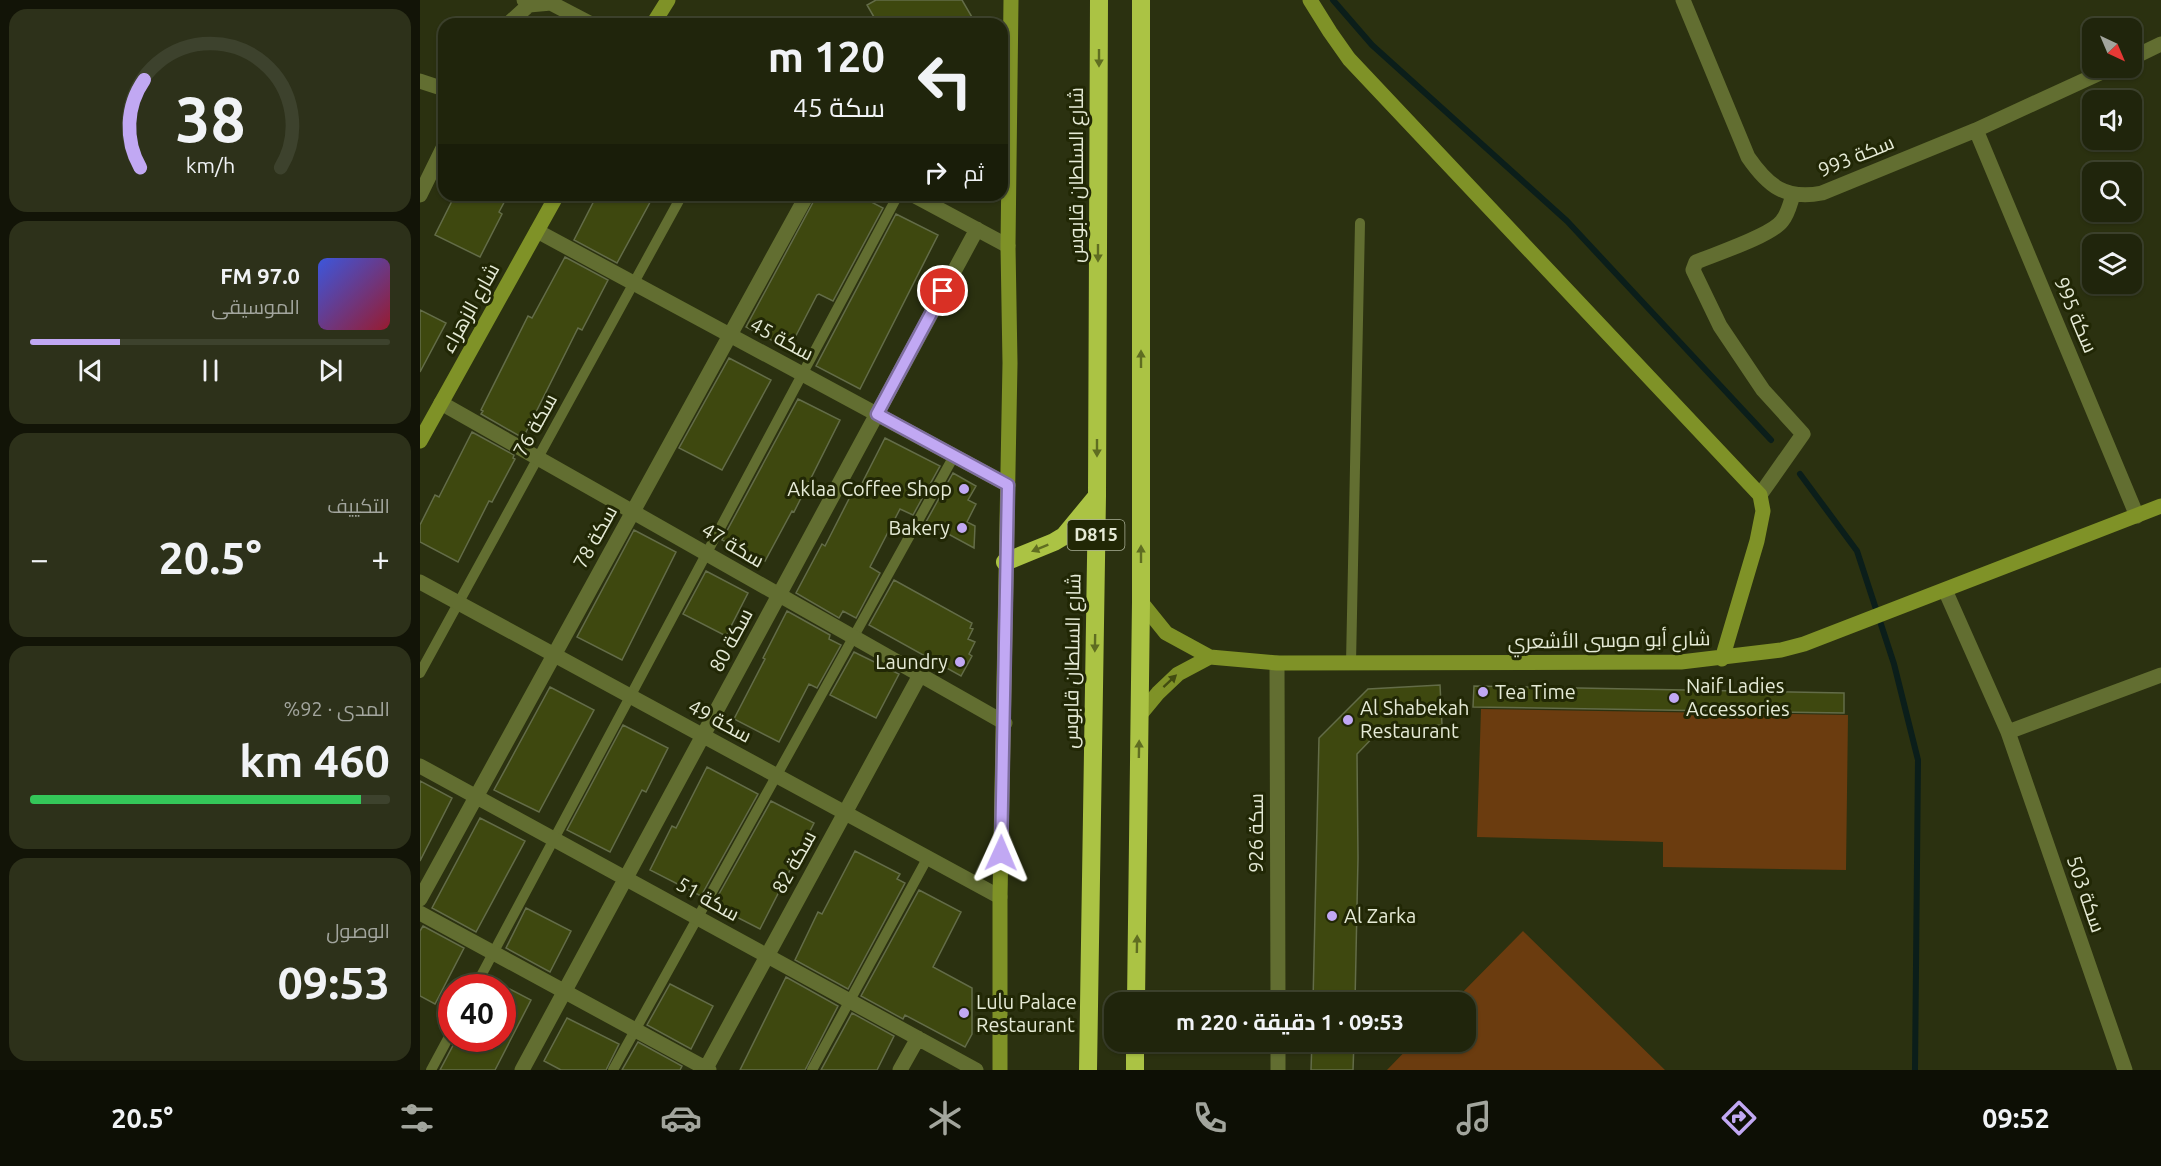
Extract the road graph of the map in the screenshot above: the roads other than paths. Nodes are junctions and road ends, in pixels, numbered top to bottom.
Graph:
1 (668, 0) edge
2 (1011, 0) edge
3 (1099, 0) edge
4 (1142, 0) edge
5 (1310, 0) edge
6 (1683, 0) edge
7 (527, 2) edge
8 (513, 18) edge
9 (580, 18) edge
10 (657, 18) edge
11 (2161, 44) edge
12 (2142, 53) edge
13 (2089, 78) edge
14 (420, 81) edge
15 (438, 87) edge
16 (1976, 130) junction
17 (438, 158) edge
18 (420, 195) edge
19 (1793, 195) junction
20 (554, 201) edge
21 (679, 201) edge
22 (804, 201) edge
23 (895, 201) edge
24 (924, 201) edge
25 (1360, 223) dead end
26 (977, 229) junction
27 (537, 231) junction
28 (1008, 246) junction
29 (634, 283) junction
30 (730, 335) junction
31 (802, 374) junction
32 (441, 404) junction
33 (877, 414) junction
34 (420, 441) edge
35 (954, 456) junction
36 (538, 458) junction
37 (1008, 485) junction
38 (1760, 495) junction
39 (1097, 496) junction
40 (2161, 506) edge
41 (633, 512) junction
42 (2138, 516) junction
43 (706, 554) junction
44 (1005, 562) junction
45 (420, 582) edge
46 (1945, 590) junction
47 (779, 595) junction
48 (1141, 602) junction
49 (459, 603) junction
50 (853, 637) junction
51 (554, 655) junction
52 (1210, 657) junction
53 (1722, 658) junction
54 (1277, 663) junction
55 (1351, 663) junction
56 (420, 673) edge
57 (920, 675) junction
58 (2161, 675) edge
59 (631, 696) junction
60 (1139, 716) junction
61 (1005, 723) junction
62 (2008, 732) junction
63 (703, 735) junction
64 (420, 766) edge
65 (777, 775) junction
66 (476, 796) junction
67 (845, 813) junction
68 (554, 839) junction
69 (928, 857) junction
70 (626, 878) junction
71 (1000, 897) junction
72 (420, 899) edge
73 (420, 914) edge
74 (698, 918) junction
75 (493, 953) junction
76 (767, 956) junction
77 (482, 974) edge
78 (564, 992) junction
79 (1136, 992) edge
80 (1278, 992) edge
81 (850, 1001) junction
82 (635, 1030) junction
83 (918, 1038) junction
84 (441, 1052) edge
85 (1136, 1052) edge
86 (1278, 1052) edge
87 (707, 1069) edge
88 (431, 1070) edge
89 (522, 1070) edge
90 (613, 1070) edge
91 (812, 1070) edge
92 (900, 1070) edge
93 (976, 1070) edge
94 (1000, 1070) edge
95 (1088, 1070) edge
96 (1135, 1070) edge
97 (1278, 1070) edge
98 (2125, 1070) edge

1 - 10 street
2 - 28 street
3 -> 39 highway, شارع السلطان قابوس / D815
48 -> 4 highway, D815
5 - 38 street
6 - 19 street
7 - 8 street
7 - 9 street
11 - 12 street
13 - 16 street, سكة 993
14 - 15 street
16 - 19 street, سكة 993
16 - 42 street, سكة 995
17 - 18 street
19 - 38 street
20 - 27 street, شارع الزهراء
21 - 29 lane, سكة 76
22 - 30 street, سكة 78
23 - 31 lane
24 - 26 street
25 - 55 lane
26 - 28 street
26 - 33 street, سكة 80
27 - 29 street, سكة 45
27 - 32 street, شارع الزهراء
28 - 37 street
29 - 30 street, سكة 45
29 - 36 lane, سكة 76
30 - 31 street, سكة 45
30 - 41 street, سكة 78
31 - 33 street, سكة 45
31 - 43 lane
32 - 34 street, شارع الزهراء
32 - 36 street, سكة 47
33 - 35 street, سكة 45
33 - 47 street, سكة 80
35 - 37 street, سكة 45
35 - 50 lane
36 - 41 street, سكة 47
36 - 49 lane, سكة 76
37 - 44 street
38 - 53 street
39 -> 44 highway
39 -> 95 highway, شارع السلطان قابوس / D815
40 - 42 street, شارع أبو موسى الأشعري
41 - 43 street, سكة 47
41 - 51 street, سكة 78
42 - 46 street, شارع أبو موسى الأشعري
43 - 47 street, سكة 47
43 - 59 lane
44 - 61 street
45 - 49 street, سكة 49
46 - 53 street, شارع أبو موسى الأشعري
46 - 62 street, سكة 503
47 - 50 street, سكة 47
47 - 63 street, سكة 80
48 - 52 street, شارع أبو موسى الأشعري
48 - 60 highway, D815
49 - 51 street, سكة 49
49 - 56 lane, سكة 76
50 - 57 street, سكة 47
50 - 65 lane
51 - 59 street, سكة 49
51 - 66 street, سكة 78
52 - 54 street, شارع أبو موسى الأشعري
60 -> 52 street
53 - 55 street, شارع أبو موسى الأشعري
54 - 55 street, شارع أبو موسى الأشعري
54 - 80 street, سكة 926
57 - 61 street, سكة 47
57 - 67 street, سكة 82
58 - 62 street
59 - 63 street, سكة 49
59 - 68 lane
79 -> 60 highway, D815
61 - 71 street
62 - 98 street, سكة 503
63 - 65 street, سكة 49
63 - 70 street, سكة 80
64 - 66 street, سكة 51
65 - 67 street, سكة 49
65 - 74 lane
66 - 68 street, سكة 51
66 - 72 street, سكة 78
67 - 69 street, سكة 49
67 - 76 street, سكة 82
68 - 70 street, سكة 51
68 - 75 lane
69 - 71 street, سكة 49
69 - 81 lane
70 - 74 street, سكة 51
70 - 78 street, سكة 80
71 - 94 street
73 - 75 street
74 - 76 street, سكة 51
74 - 82 lane
75 - 77 lane
75 - 78 street
76 - 81 street, سكة 51
76 - 87 street, سكة 82
78 - 82 street
78 - 89 street, سكة 80
81 - 83 street, سكة 51
81 - 91 lane
82 - 87 street
82 - 90 lane
83 - 92 street
83 - 93 street, سكة 51
84 - 88 lane
85 - 96 highway
86 - 97 street

